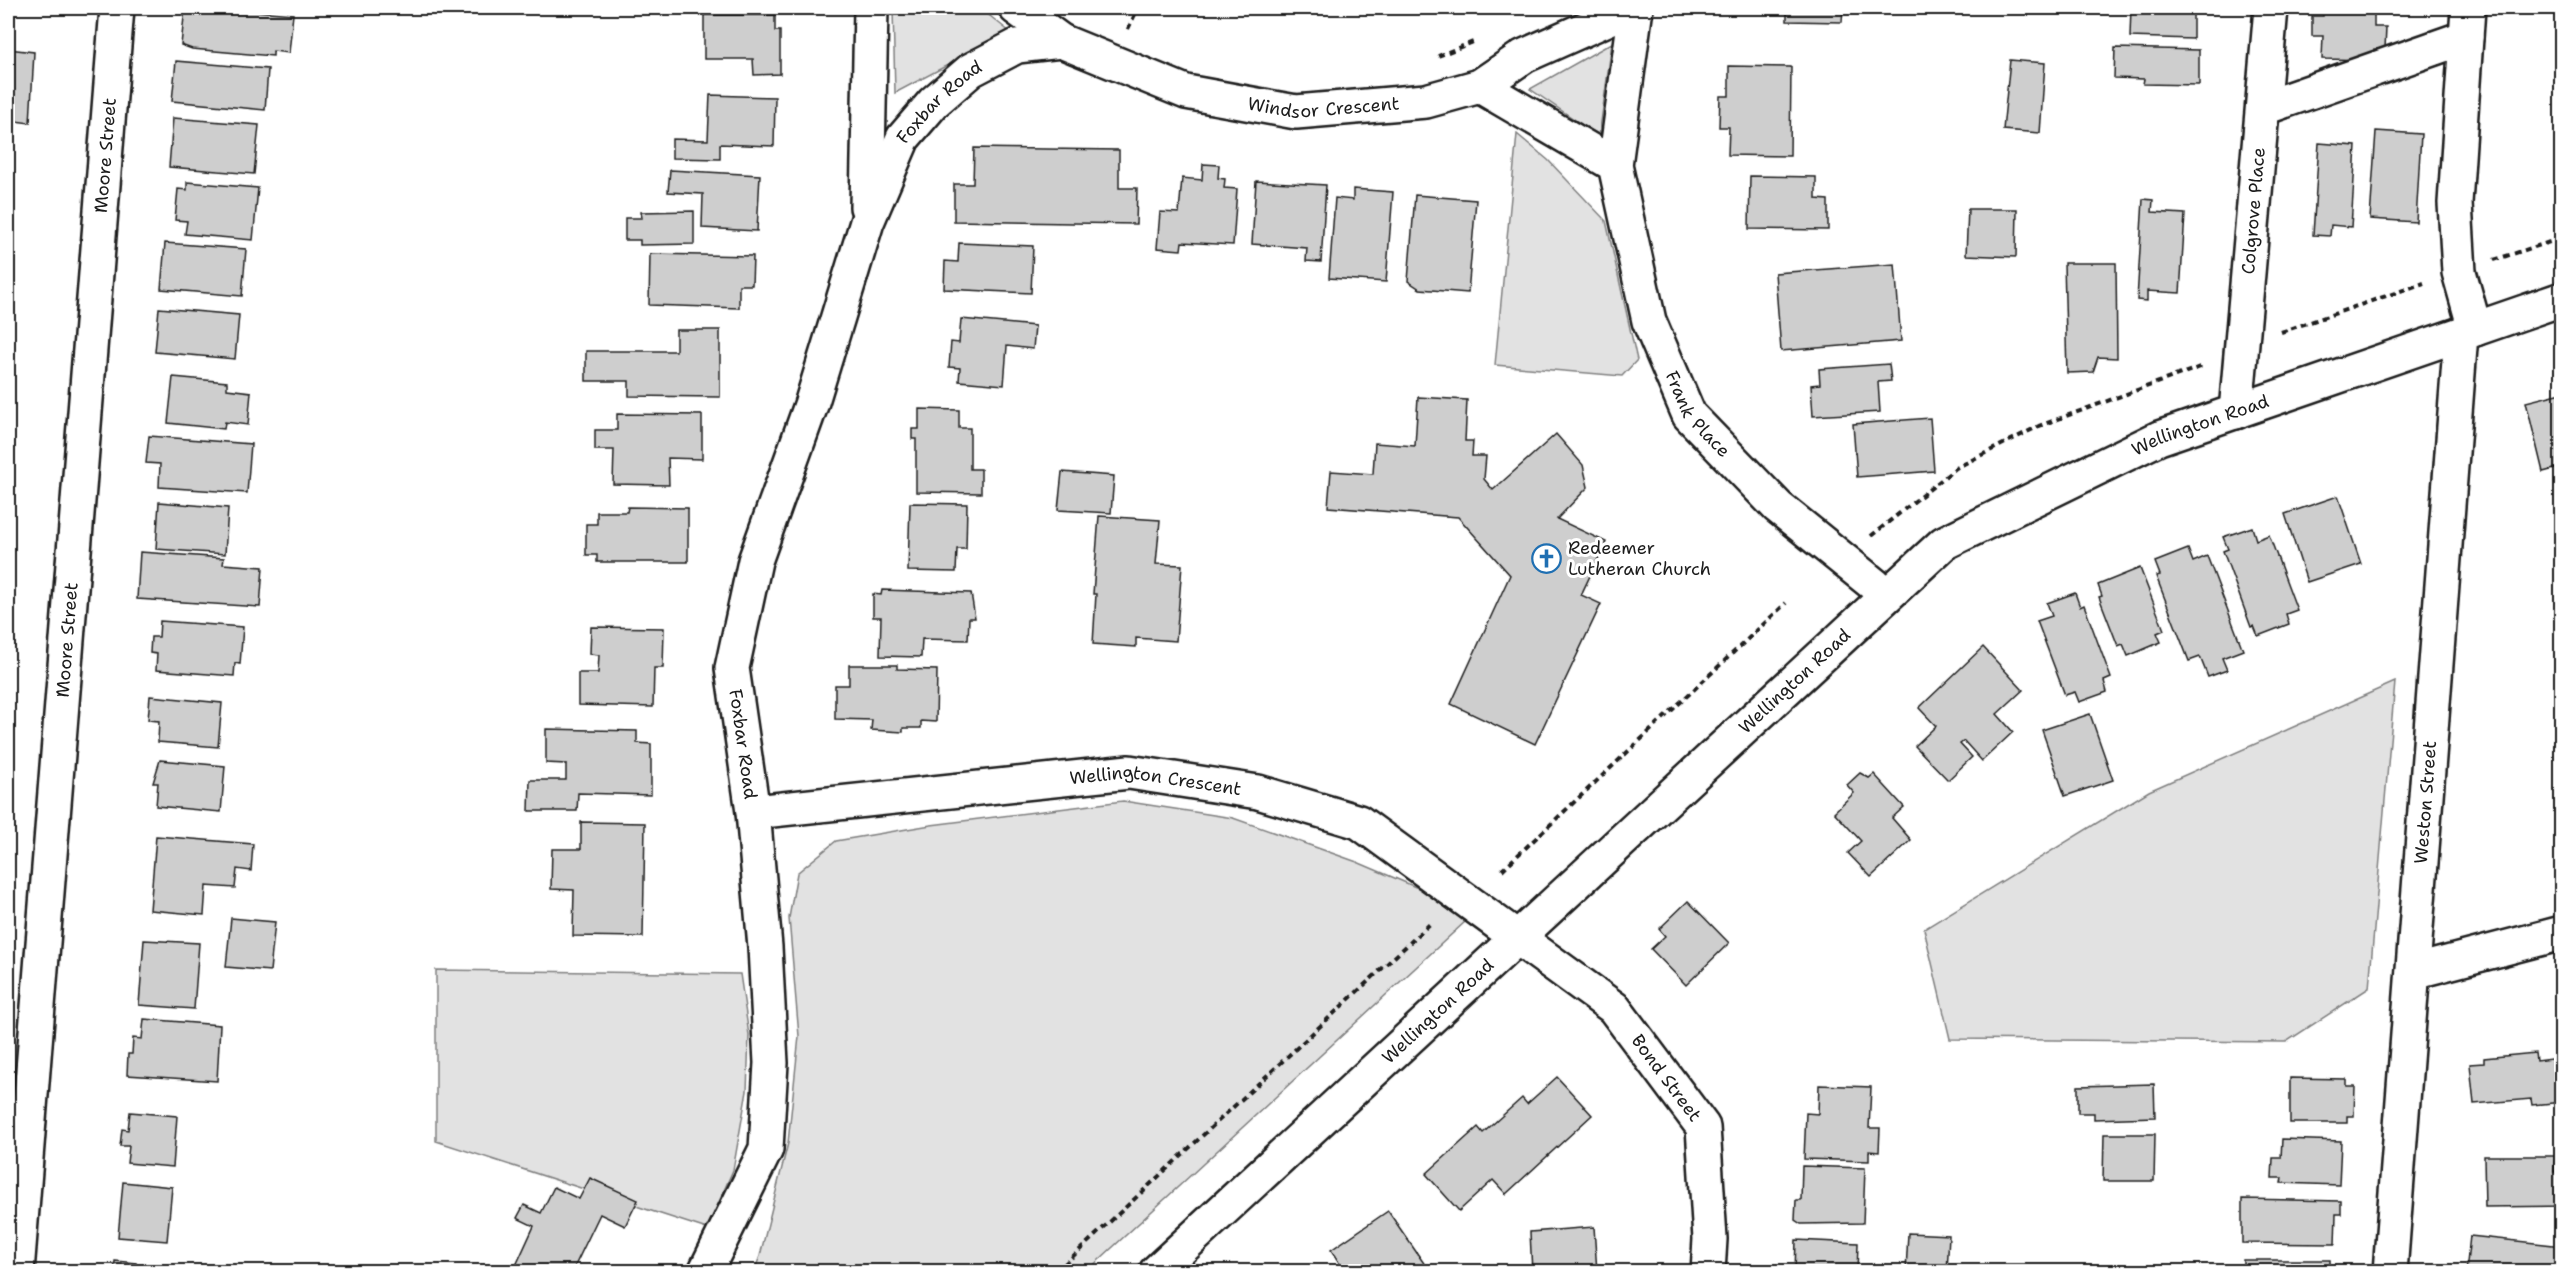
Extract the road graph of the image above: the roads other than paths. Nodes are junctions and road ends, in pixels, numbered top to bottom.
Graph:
1 (117, 8) edge
2 (871, 8) edge
3 (1016, 8) edge
4 (1634, 8) edge
5 (2271, 8) edge
6 (2467, 22) edge
7 (1061, 41) junction
8 (1480, 86) junction
9 (2264, 108) junction
10 (1615, 165) junction
11 (867, 222) junction
12 (2562, 299) edge
13 (2468, 331) junction
14 (2236, 412) junction
15 (1887, 595) junction
16 (753, 812) junction
17 (2562, 933) edge
18 (1517, 938) junction
19 (2413, 972) junction
20 (17, 1272) edge
21 (705, 1272) edge
22 (1156, 1272) edge
23 (1708, 1272) edge
24 (2390, 1272) edge

1 - 20 street, Moore Street
2 - 11 street, Foxbar Road
3 - 7 street, Windsor Crescent
4 - 8 street, Windsor Crescent
4 - 10 street, Frank Place
5 - 9 street, Colgrove Place
6 - 9 street
6 - 13 street, Weston Street
7 - 8 street, Windsor Crescent
7 - 11 street, Foxbar Road
8 - 10 street
9 - 14 street, Colgrove Place
10 - 15 street, Frank Place
11 - 16 street, Foxbar Road
12 - 13 street, Wellington Road
13 - 14 street, Wellington Road
13 - 19 street, Weston Street
14 - 15 street, Wellington Road
15 - 18 street, Wellington Road
16 - 18 street, Wellington Crescent
16 - 21 street, Foxbar Road
17 - 19 street
18 - 22 street, Wellington Road
18 - 23 street, Bond Street
19 - 24 street, Weston Street

